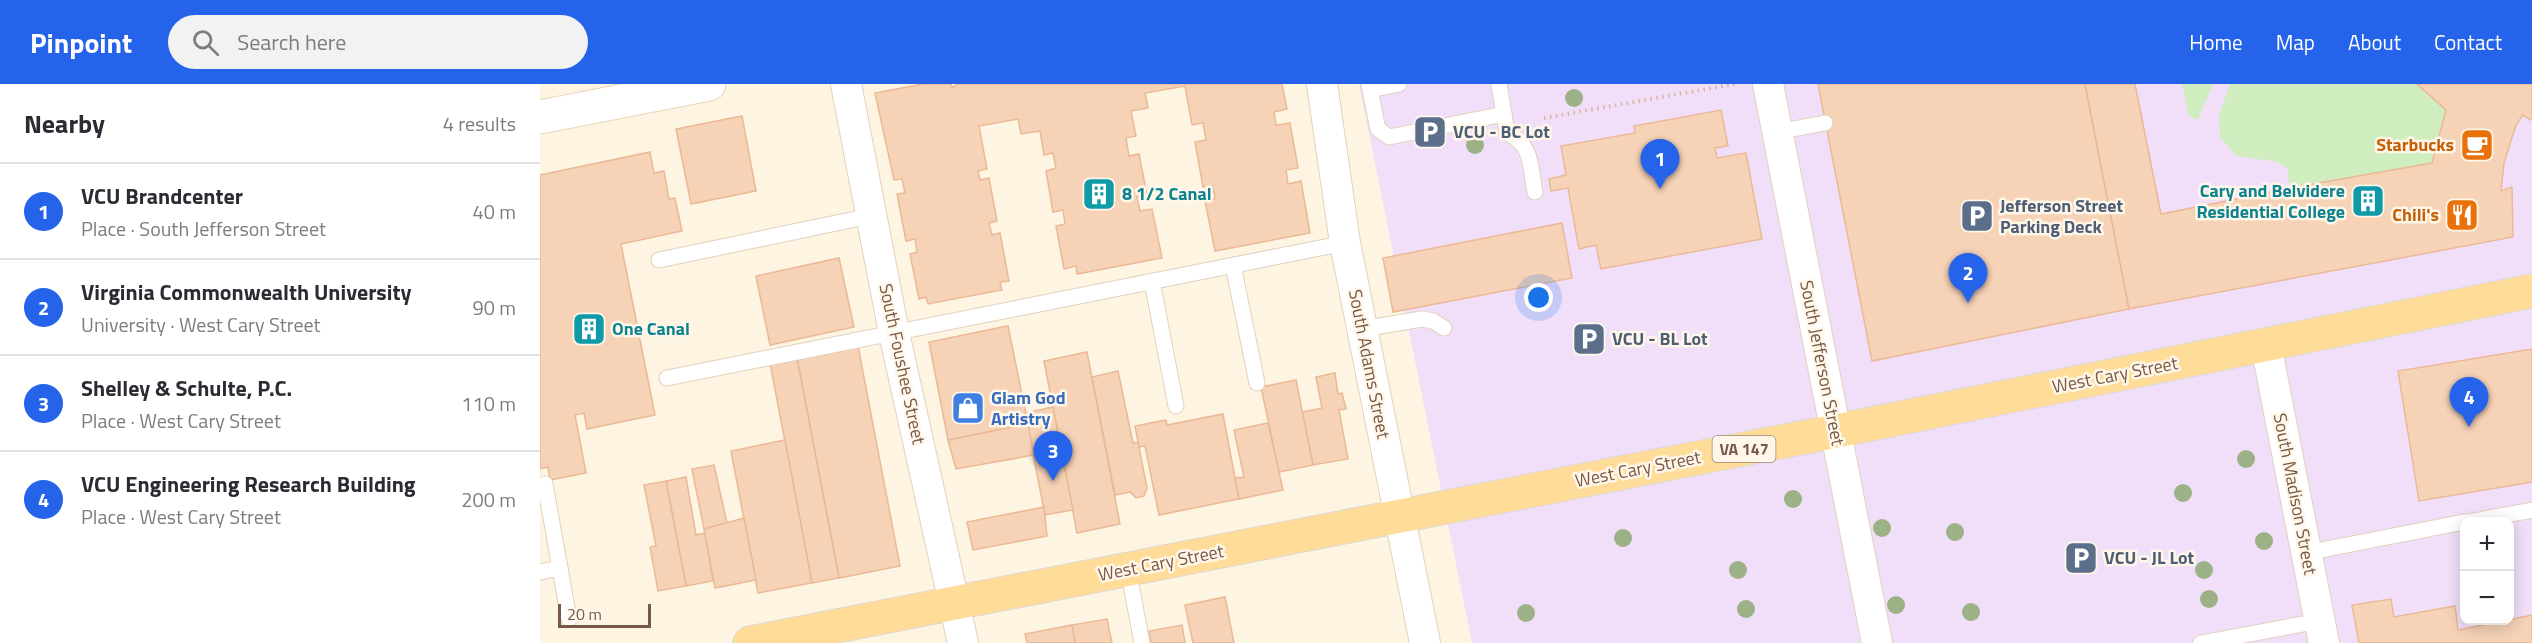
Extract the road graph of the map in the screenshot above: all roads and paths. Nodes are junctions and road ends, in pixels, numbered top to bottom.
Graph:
1 (709, 84) edge
2 (846, 84) edge
3 (1322, 84) edge
4 (1399, 84) edge
5 (1499, 84) edge
6 (1735, 84) edge
7 (1768, 84) edge
8 (1370, 87) edge
9 (1504, 114) junction
10 (540, 117) edge
11 (1544, 118) dead end
12 (1826, 123) dead end
13 (1777, 132) junction
14 (1535, 192) dead end
15 (870, 216) junction
16 (1345, 243) junction
17 (659, 260) dead end
18 (1233, 265) junction
19 (1152, 281) junction
20 (2532, 291) edge
21 (1444, 328) dead end
22 (1362, 329) junction
23 (894, 333) junction
24 (2266, 345) junction
25 (667, 378) dead end
26 (1257, 383) dead end
27 (1176, 406) dead end
28 (1836, 431) junction
29 (545, 484) dead end
30 (2532, 510) edge
31 (1399, 516) junction
32 (2494, 517) edge
33 (2460, 523) edge
34 (2306, 553) junction
35 (560, 568) junction
36 (1128, 569) junction
37 (540, 572) edge
38 (955, 603) junction
39 (569, 619) dead end
40 (2321, 632) edge
41 (750, 643) edge
42 (963, 643) edge
43 (1142, 643) edge
44 (1425, 643) edge
45 (1877, 643) edge
46 (2201, 643) edge

1 - 10 main road
2 - 15 street, South Foushee Street
3 - 16 street, South Adams Street
4 - 8 lane
5 - 9 lane
6 - 11 path
7 - 13 street, South Jefferson Street
8 - 9 lane
9 - 14 lane
12 - 13 lane
13 - 28 street, South Jefferson Street
15 - 17 lane
15 - 23 street, South Foushee Street
16 - 18 lane
16 - 22 street, South Adams Street
18 - 19 lane
18 - 26 lane
19 - 23 lane
19 - 27 lane
20 - 24 main road, West Cary Street / VA 147
21 - 22 lane
22 - 31 street, South Adams Street
23 - 25 lane
23 - 38 street, South Foushee Street
24 - 28 main road, West Cary Street / VA 147
24 - 34 street, South Madison Street
28 - 31 main road, West Cary Street / VA 147
28 - 45 street, South Jefferson Street
29 - 35 lane
30 - 32 lane
31 - 36 main road, West Cary Street / VA 147
31 - 44 street, South Adams Street
33 - 34 lane
34 - 40 street, South Madison Street
35 - 37 lane
35 - 39 lane
36 - 38 main road, West Cary Street / VA 147
36 - 43 lane
38 - 41 main road, VA 147
38 - 42 street, South Foushee Street
40 - 46 lane

